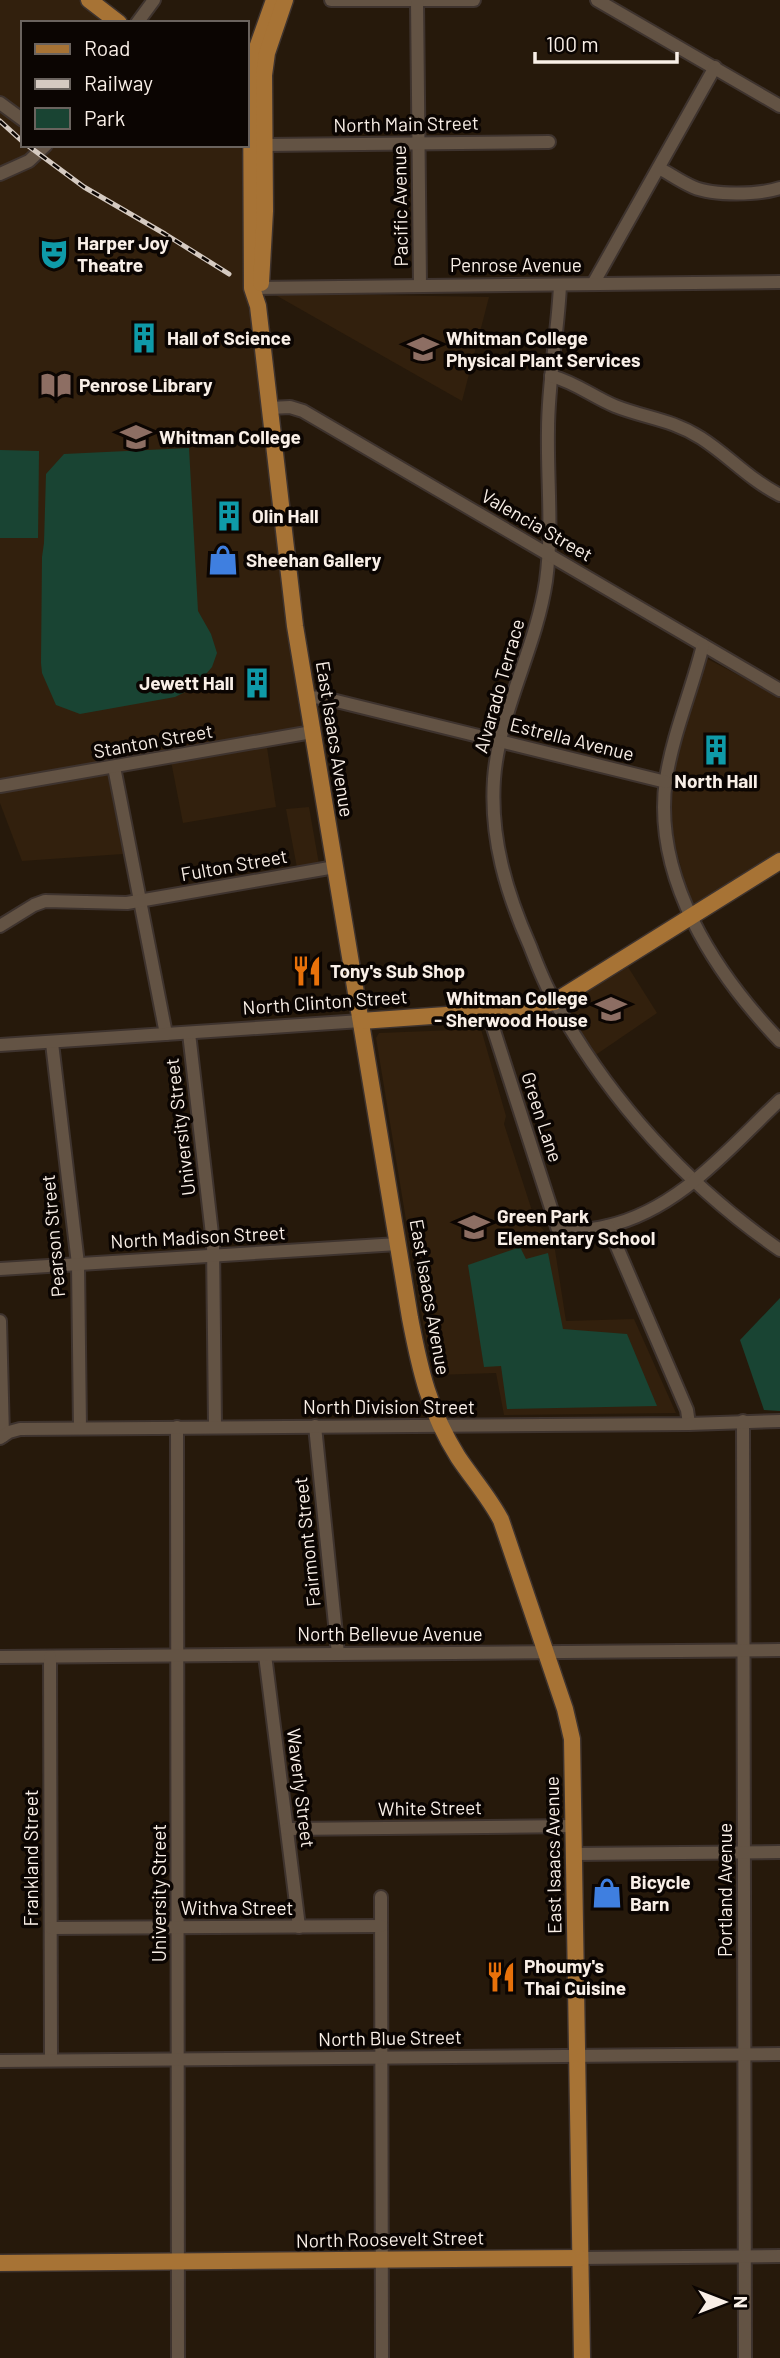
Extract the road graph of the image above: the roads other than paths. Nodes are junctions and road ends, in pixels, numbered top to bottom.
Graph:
1 (89, 0) edge
2 (154, 0) edge
3 (274, 0) edge
4 (285, 0) edge
5 (331, 0) edge
6 (474, 0) edge
7 (597, 0) edge
8 (417, 1) edge
9 (116, 21) edge
10 (138, 21) edge
11 (715, 67) junction
12 (0, 103) edge
13 (780, 106) edge
14 (254, 110) edge
15 (21, 119) edge
16 (549, 142) dead end
17 (418, 143) junction
18 (264, 145) junction
19 (44, 147) edge
20 (659, 168) junction
21 (0, 174) edge
22 (780, 188) edge
23 (780, 282) edge
24 (593, 284) junction
25 (420, 285) junction
26 (560, 285) junction
27 (256, 288) junction
28 (551, 376) junction
29 (270, 408) junction
30 (780, 495) edge
31 (548, 555) junction
32 (703, 645) junction
33 (780, 690) edge
34 (307, 697) junction
35 (312, 732) junction
36 (500, 741) junction
37 (114, 767) junction
38 (666, 782) junction
39 (0, 786) edge
40 (780, 861) edge
41 (335, 867) junction
42 (140, 900) junction
43 (691, 917) junction
44 (0, 926) edge
45 (554, 1002) junction
46 (488, 1012) junction
47 (361, 1021) junction
48 (189, 1033) junction
49 (166, 1034) junction
50 (780, 1041) edge
51 (52, 1043) junction
52 (0, 1045) edge
53 (780, 1100) edge
54 (695, 1180) junction
55 (608, 1226) junction
56 (398, 1244) junction
57 (780, 1250) edge
58 (213, 1256) junction
59 (78, 1264) junction
60 (0, 1269) edge
61 (0, 1321) edge
62 (743, 1421) junction
63 (780, 1421) edge
64 (689, 1424) junction
65 (215, 1426) junction
66 (315, 1426) junction
67 (440, 1426) junction
68 (80, 1427) junction
69 (177, 1427) junction
70 (1, 1437) edge
71 (780, 1650) edge
72 (743, 1651) junction
73 (547, 1652) junction
74 (338, 1654) junction
75 (265, 1655) junction
76 (177, 1656) junction
77 (0, 1657) edge
78 (50, 1657) junction
79 (573, 1826) junction
80 (287, 1829) junction
81 (744, 1852) junction
82 (780, 1852) edge
83 (574, 1854) junction
84 (381, 1897) dead end
85 (381, 1926) junction
86 (177, 1927) junction
87 (299, 1927) junction
88 (51, 1928) junction
89 (744, 2054) junction
90 (780, 2054) edge
91 (577, 2056) junction
92 (381, 2058) junction
93 (51, 2059) junction
94 (178, 2059) junction
95 (0, 2061) edge
96 (745, 2256) junction
97 (780, 2256) edge
98 (580, 2258) junction
99 (382, 2260) junction
100 (178, 2262) junction
101 (0, 2263) edge
102 (178, 2358) edge
103 (382, 2358) edge
104 (582, 2358) edge
105 (745, 2358) edge

1 - 9 main road
2 - 10 street
3 - 14 main road, East Isaacs Avenue
4 - 14 main road, East Isaacs Avenue
5 - 8 street
6 - 8 street
7 - 11 street
8 - 17 street, Pacific Avenue
11 - 13 street
11 - 20 street
12 - 15 street
14 - 18 main road, East Isaacs Avenue
14 - 27 main road, East Isaacs Avenue
16 - 17 street, North Main Street
17 - 18 street, North Main Street
17 - 25 street, Pacific Avenue
18 - 27 main road, East Isaacs Avenue
19 - 21 street
20 - 22 street
20 - 24 street
23 - 24 street, Penrose Avenue
24 - 26 street, Penrose Avenue
25 - 26 street, Penrose Avenue
25 - 27 street, Penrose Avenue
26 - 28 street, Alvarado Terrace
27 - 29 main road, East Isaacs Avenue
28 - 30 street
28 - 31 street, Alvarado Terrace
29 - 31 street, Valencia Street
29 - 34 main road, East Isaacs Avenue
31 - 32 street, Valencia Street
31 - 36 street, Alvarado Terrace
32 - 33 street, Valencia Street
32 - 38 street
34 - 35 main road, East Isaacs Avenue
34 - 36 street, Estrella Avenue
35 - 37 street, Stanton Street
35 - 41 main road, East Isaacs Avenue
36 - 38 street, Estrella Avenue
36 - 45 street, Alvarado Terrace
37 - 39 street, Stanton Street
37 - 42 street, University Street
38 - 43 street
40 - 43 main road, North Clinton Street
41 - 42 street, Fulton Street
41 - 47 main road, East Isaacs Avenue
42 - 44 street, Fulton Street
42 - 49 street, University Street
43 - 45 main road, North Clinton Street
43 - 50 street
45 - 46 main road, North Clinton Street
45 - 54 street, Alvarado Terrace
46 - 47 main road, North Clinton Street
46 - 55 street, Green Lane
47 - 48 street, North Clinton Street
47 - 56 main road, East Isaacs Avenue
48 - 49 street, North Clinton Street
48 - 58 street, University Street
49 - 51 street, North Clinton Street
51 - 52 street, North Clinton Street
51 - 59 street, Pearson Street
53 - 54 street
54 - 55 street
54 - 57 street, Alvarado Terrace
55 - 64 street
56 - 58 street, North Madison Street
56 - 67 main road, East Isaacs Avenue
58 - 59 street, North Madison Street
58 - 65 street, University Street
59 - 60 street, North Madison Street
59 - 68 street, Pearson Street
61 - 70 street
62 - 63 street, North Division Street
62 - 64 street, North Division Street
62 - 72 street, Portland Avenue
64 - 67 street, North Division Street
65 - 66 street, North Division Street
65 - 69 street, North Division Street
66 - 67 street, North Division Street
66 - 74 street, Fairmont Street
67 - 73 main road, East Isaacs Avenue
68 - 69 street, North Division Street
68 - 70 street, North Division Street
69 - 76 street, University Street
71 - 72 street, North Bellevue Avenue
72 - 73 street, North Bellevue Avenue
72 - 81 street, Portland Avenue
73 - 74 street, North Bellevue Avenue
73 - 79 main road, East Isaacs Avenue
74 - 75 street, North Bellevue Avenue
75 - 76 street, North Bellevue Avenue
75 - 80 street, Waverly Street
76 - 78 street, North Bellevue Avenue
76 - 86 street, University Street
77 - 78 street, North Bellevue Avenue
78 - 88 street, Frankland Street
79 - 80 street, White Street
79 - 83 main road, East Isaacs Avenue
80 - 87 street, Waverly Street
81 - 82 street
81 - 83 street
81 - 89 street, Portland Avenue
83 - 91 main road, East Isaacs Avenue
84 - 85 street
85 - 87 street, Withva Street
85 - 92 street
86 - 87 street, Withva Street
86 - 88 street, Withva Street
86 - 94 street, University Street
88 - 93 street, Frankland Street
89 - 90 street, North Blue Street
89 - 91 street, North Blue Street
89 - 96 street, Portland Avenue
91 - 92 street, North Blue Street
91 - 98 main road, East Isaacs Avenue
92 - 94 street, North Blue Street
92 - 99 street
93 - 94 street, North Blue Street
93 - 95 street, North Blue Street
94 - 100 street, University Street
96 - 97 street, North Roosevelt Street
96 - 98 street, North Roosevelt Street
96 - 105 street, Portland Avenue
98 - 99 main road, North Roosevelt Street
98 - 104 main road, East Isaacs Avenue
99 - 100 main road, North Roosevelt Street
99 - 103 street
100 - 101 main road, North Roosevelt Street
100 - 102 street, University Street

